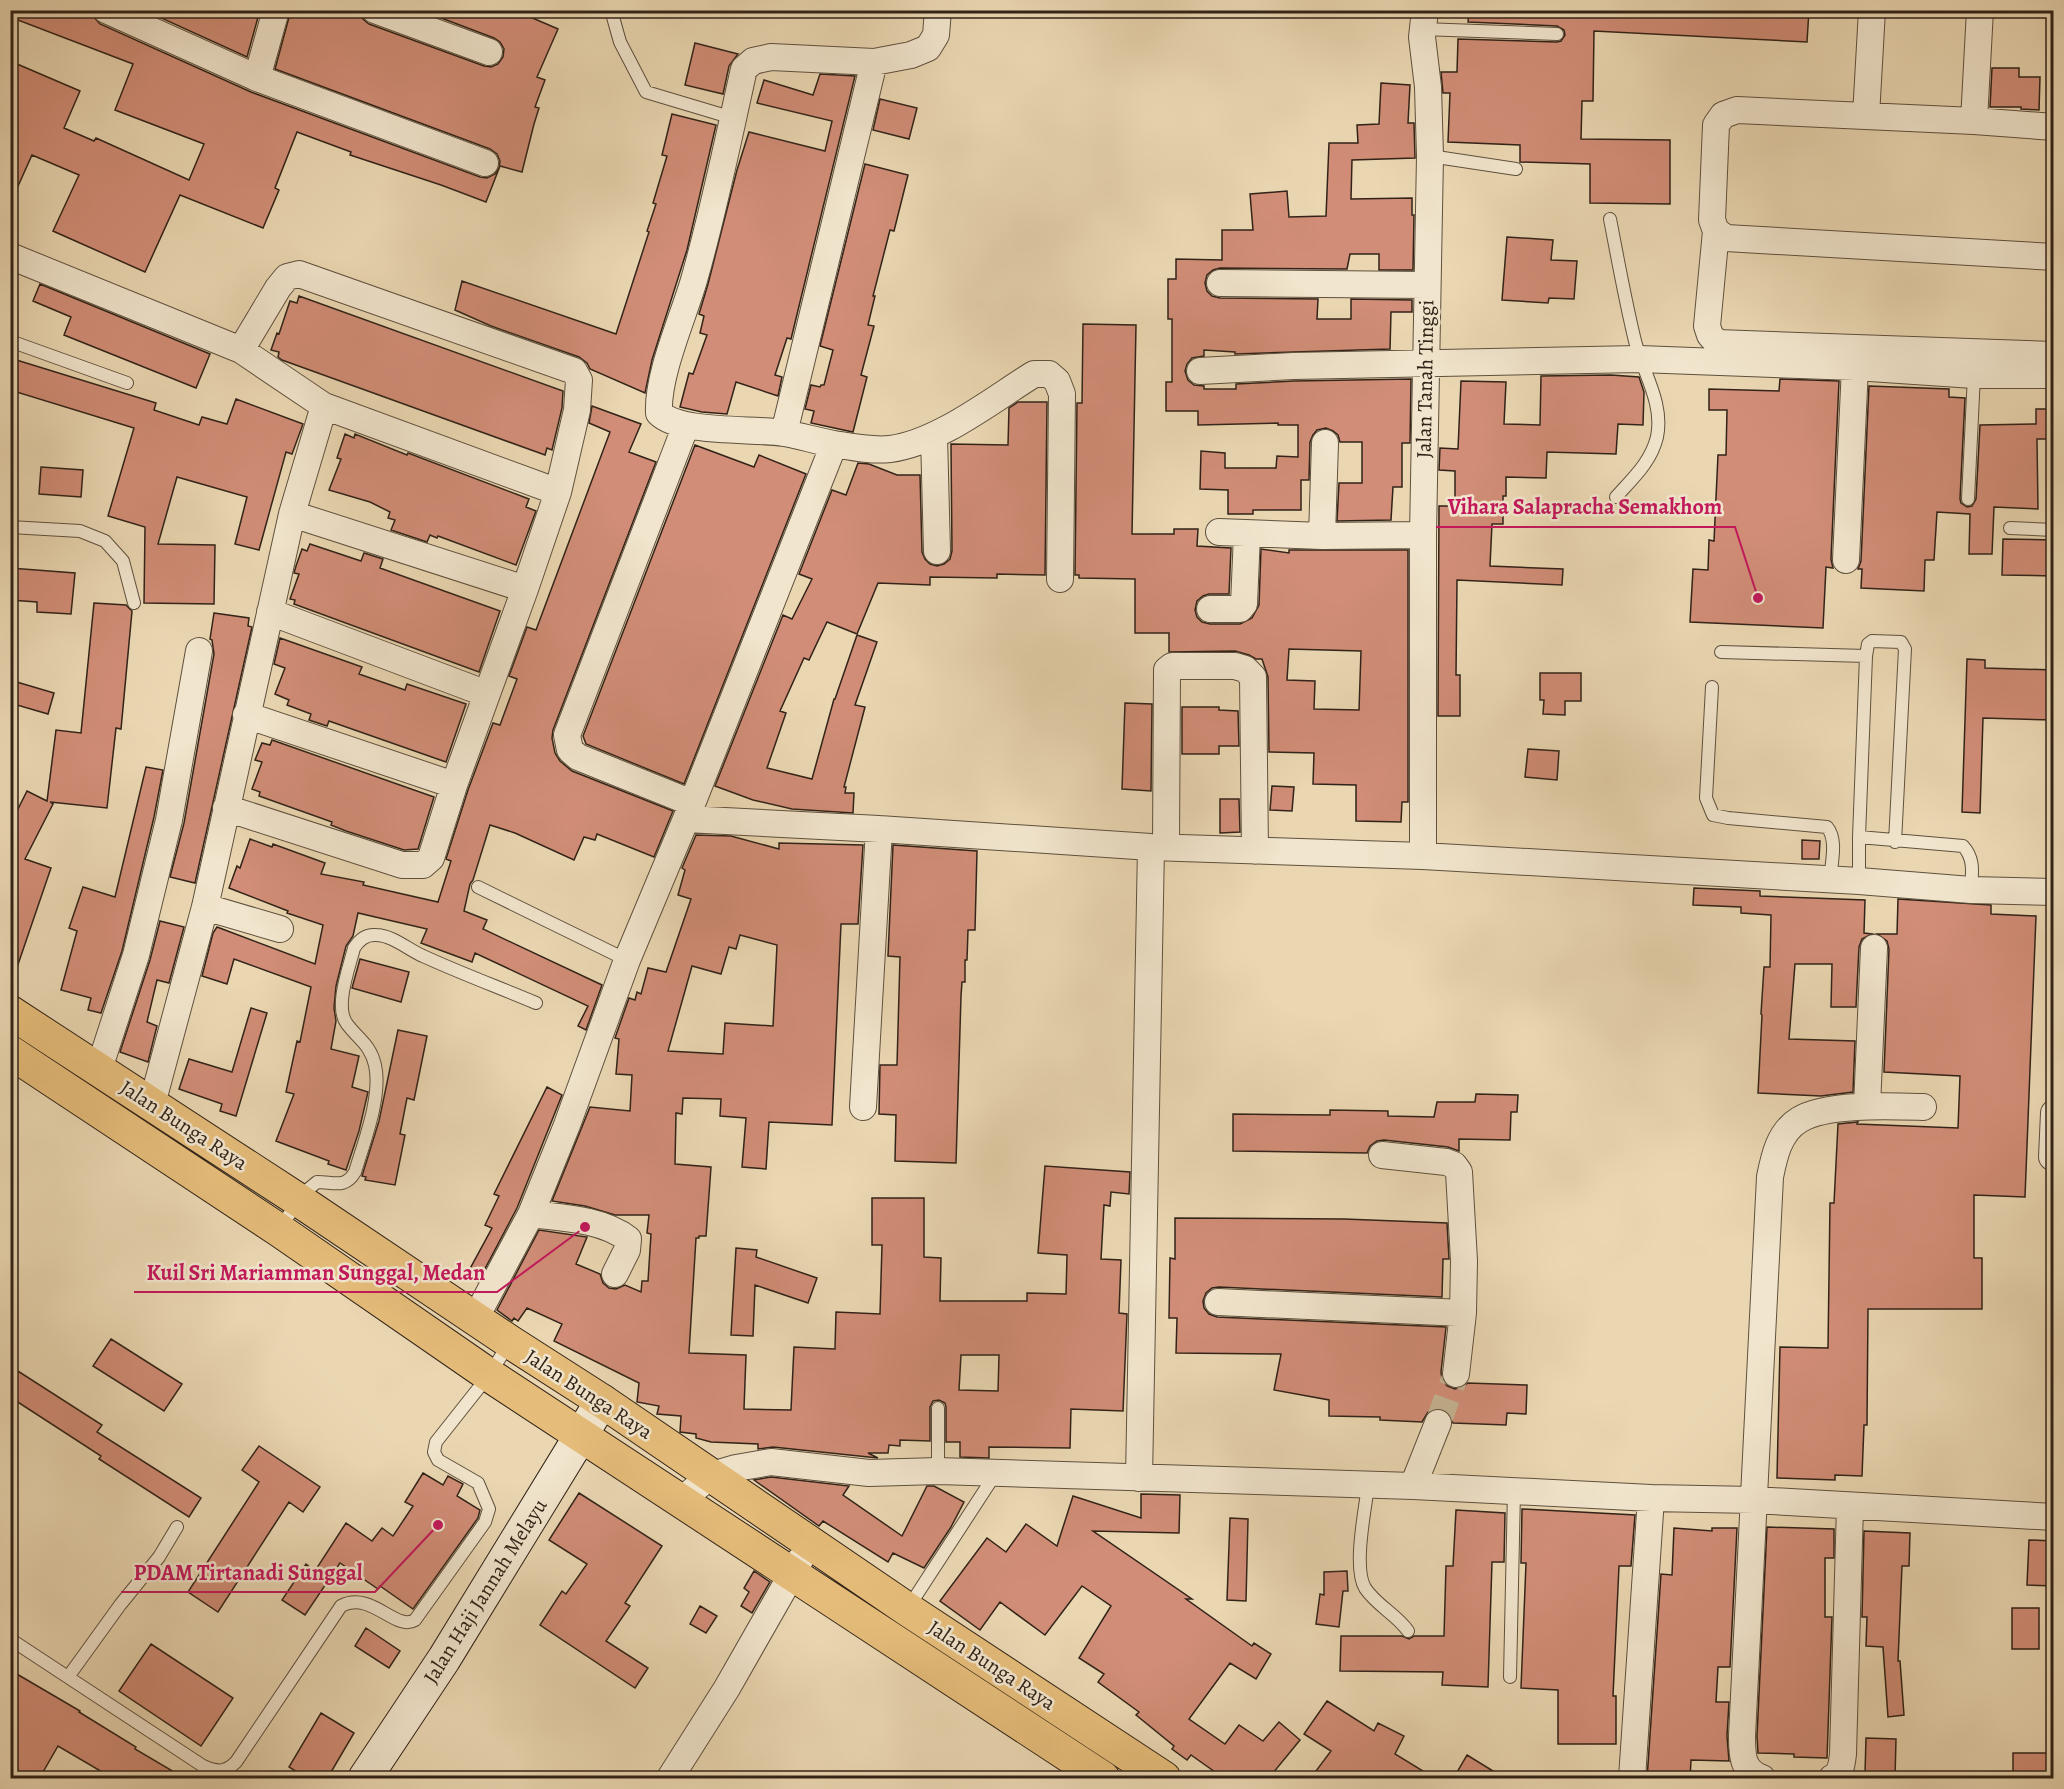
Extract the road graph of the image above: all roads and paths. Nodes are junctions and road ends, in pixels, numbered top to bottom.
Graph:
1 (106, 10) edge
2 (276, 10) edge
3 (375, 10) edge
4 (611, 10) edge
5 (938, 10) edge
6 (1872, 10) edge
7 (1980, 10) edge
8 (145, 19) edge
9 (1424, 20) edge
10 (1557, 34) dead end
11 (489, 52) dead end
12 (874, 62) junction
13 (257, 78) junction
14 (1866, 116) junction
15 (733, 118) junction
16 (1974, 121) junction
17 (2054, 127) edge
18 (1430, 156) junction
19 (484, 163) dead end
20 (1516, 168) dead end
21 (1610, 219) dead end
22 (1716, 231) junction
23 (10, 256) edge
24 (2054, 257) edge
25 (1220, 283) dead end
26 (1426, 285) junction
27 (10, 341) edge
28 (241, 350) junction
29 (2054, 355) edge
30 (1639, 359) junction
31 (1426, 364) junction
32 (1855, 367) junction
33 (1200, 371) dead end
34 (1974, 375) junction
35 (2054, 375) edge
36 (127, 383) dead end
37 (324, 406) junction
38 (686, 425) junction
39 (784, 433) junction
40 (934, 436) junction
41 (1325, 443) dead end
42 (834, 444) junction
43 (558, 492) junction
44 (1617, 497) dead end
45 (1968, 499) dead end
46 (292, 514) junction
47 (10, 527) edge
48 (2010, 528) dead end
49 (2054, 530) edge
50 (1220, 532) dead end
51 (1246, 534) junction
52 (1423, 535) junction
53 (1322, 536) junction
54 (937, 551) dead end
55 (1846, 560) dead end
56 (1060, 579) dead end
57 (525, 589) junction
58 (134, 603) dead end
59 (1210, 609) dead end
60 (270, 612) junction
61 (199, 651) dead end
62 (1721, 652) dead end
63 (1866, 656) junction
64 (1712, 687) dead end
65 (487, 694) junction
66 (246, 715) junction
67 (454, 785) junction
68 (226, 808) junction
69 (689, 811) junction
70 (879, 829) junction
71 (1859, 837) junction
72 (1895, 842) junction
73 (1159, 847) junction
74 (1255, 850) junction
75 (1423, 856) junction
76 (1830, 880) junction
77 (1859, 881) junction
78 (478, 887) dead end
79 (1971, 890) junction
80 (2054, 892) edge
81 (205, 907) junction
82 (280, 929) dead end
83 (1874, 948) dead end
84 (627, 960) junction
85 (536, 1003) dead end
86 (10, 1012) edge
87 (10, 1052) edge
88 (99, 1069) junction
89 (152, 1104) junction
90 (1867, 1106) junction
91 (863, 1107) dead end
92 (1923, 1107) dead end
93 (2054, 1113) edge
94 (1382, 1155) dead end
95 (2052, 1157) dead end
96 (300, 1201) junction
97 (531, 1214) junction
98 (279, 1230) junction
99 (615, 1274) dead end
100 (1218, 1302) dead end
101 (1463, 1313) junction
102 (476, 1319) junction
103 (510, 1342) junction
104 (1456, 1374) tunnel mouth
105 (489, 1375) junction
106 (602, 1401) junction
107 (939, 1408) dead end
108 (1438, 1423) tunnel mouth
109 (582, 1436) junction
110 (938, 1472) junction
111 (996, 1473) junction
112 (712, 1475) junction
113 (1139, 1478) junction
114 (1368, 1486) junction
115 (1413, 1486) junction
116 (1514, 1491) junction
117 (1651, 1498) junction
118 (1754, 1500) junction
119 (680, 1501) junction
120 (1850, 1506) junction
121 (2054, 1517) edge
122 (177, 1527) dead end
123 (810, 1544) junction
124 (790, 1574) junction
125 (907, 1609) junction
126 (1408, 1632) dead end
127 (10, 1639) edge
128 (68, 1677) junction
129 (1509, 1677) dead end
130 (1150, 1774) edge
131 (365, 1779) edge
132 (670, 1779) edge
133 (1103, 1779) edge
134 (1632, 1779) edge
135 (1762, 1779) edge
136 (1832, 1779) edge

1 - 8 street
2 - 13 street
3 - 11 street
4 - 15 lane
5 - 12 street
6 - 14 street
7 - 16 street
8 - 13 street
9 - 10 lane
9 - 18 street, Jalan Tanah Tinggi
12 - 15 street
12 - 39 street
13 - 19 street
14 - 16 street
14 - 22 street
15 - 38 street
16 - 17 street
18 - 20 lane
18 - 26 street, Jalan Tanah Tinggi
21 - 30 lane
22 - 24 street
22 - 29 street
23 - 28 street
25 - 26 street
26 - 31 street, Jalan Tanah Tinggi
27 - 36 lane
28 - 37 street
28 - 43 street
30 - 31 street
30 - 32 street
30 - 44 lane
31 - 33 street
31 - 52 street, Jalan Tanah Tinggi
32 - 34 street
32 - 55 street
34 - 35 street
34 - 45 lane
37 - 43 street
37 - 46 street
38 - 39 street
38 - 69 street
39 - 42 street
40 - 42 street
40 - 54 street
40 - 56 street
41 - 53 street
42 - 69 street
43 - 57 street
46 - 57 street
46 - 60 street
47 - 58 lane
48 - 49 lane
50 - 51 street
51 - 53 street
51 - 59 street
52 - 53 street
52 - 75 street, Jalan Tanah Tinggi
57 - 65 street
60 - 65 street
60 - 66 street
61 - 88 street
62 - 63 lane
63 - 71 lane
63 - 72 lane
64 - 76 lane
65 - 67 street
66 - 67 street
66 - 68 street
67 - 68 street
68 - 81 street
69 - 70 street
69 - 84 street
70 - 73 street
70 - 91 street
71 - 72 lane
71 - 77 lane
72 - 79 lane
73 - 74 street
73 - 74 street
73 - 113 street
74 - 75 street
75 - 76 street
76 - 77 street
77 - 79 street
78 - 84 lane
79 - 80 street
81 - 82 street
81 - 89 street
83 - 90 street
84 - 97 street
85 - 96 lane
86 - 88 main road, Jalan Bunga Raya
87 - 98 main road, Jalan Bunga Raya
88 - 89 main road, Jalan Bunga Raya
89 - 96 main road, Jalan Bunga Raya
90 - 92 street
90 - 118 street
93 - 95 street
94 - 101 street
96 - 98 lane
96 - 102 main road, Jalan Bunga Raya
97 - 99 street
97 - 102 street
98 - 105 main road, Jalan Bunga Raya
100 - 101 street
101 - 104 street
102 - 103 main road, Jalan Bunga Raya
103 - 105 lane
103 - 106 main road, Jalan Bunga Raya
105 - 109 main road, Jalan Bunga Raya
105 - 128 lane
106 - 109 main road, Jalan Haji Jannah Melayu
106 - 112 main road, Jalan Bunga Raya
107 - 110 lane
108 - 115 street
109 - 119 main road, Jalan Bunga Raya
109 - 131 main road, Jalan Haji Jannah Melayu
110 - 111 street
110 - 112 street
111 - 113 street
111 - 125 lane
112 - 119 street
112 - 123 main road, Jalan Bunga Raya
113 - 114 street
114 - 115 street
114 - 126 lane
115 - 116 street
116 - 117 street
116 - 129 lane
117 - 118 street
117 - 134 street
118 - 120 street
118 - 135 street
119 - 124 main road, Jalan Bunga Raya
120 - 121 street
120 - 136 street
122 - 128 lane
123 - 124 street
123 - 125 main road, Jalan Bunga Raya
124 - 132 street
124 - 133 main road, Jalan Bunga Raya
125 - 130 main road, Jalan Bunga Raya
127 - 128 lane

